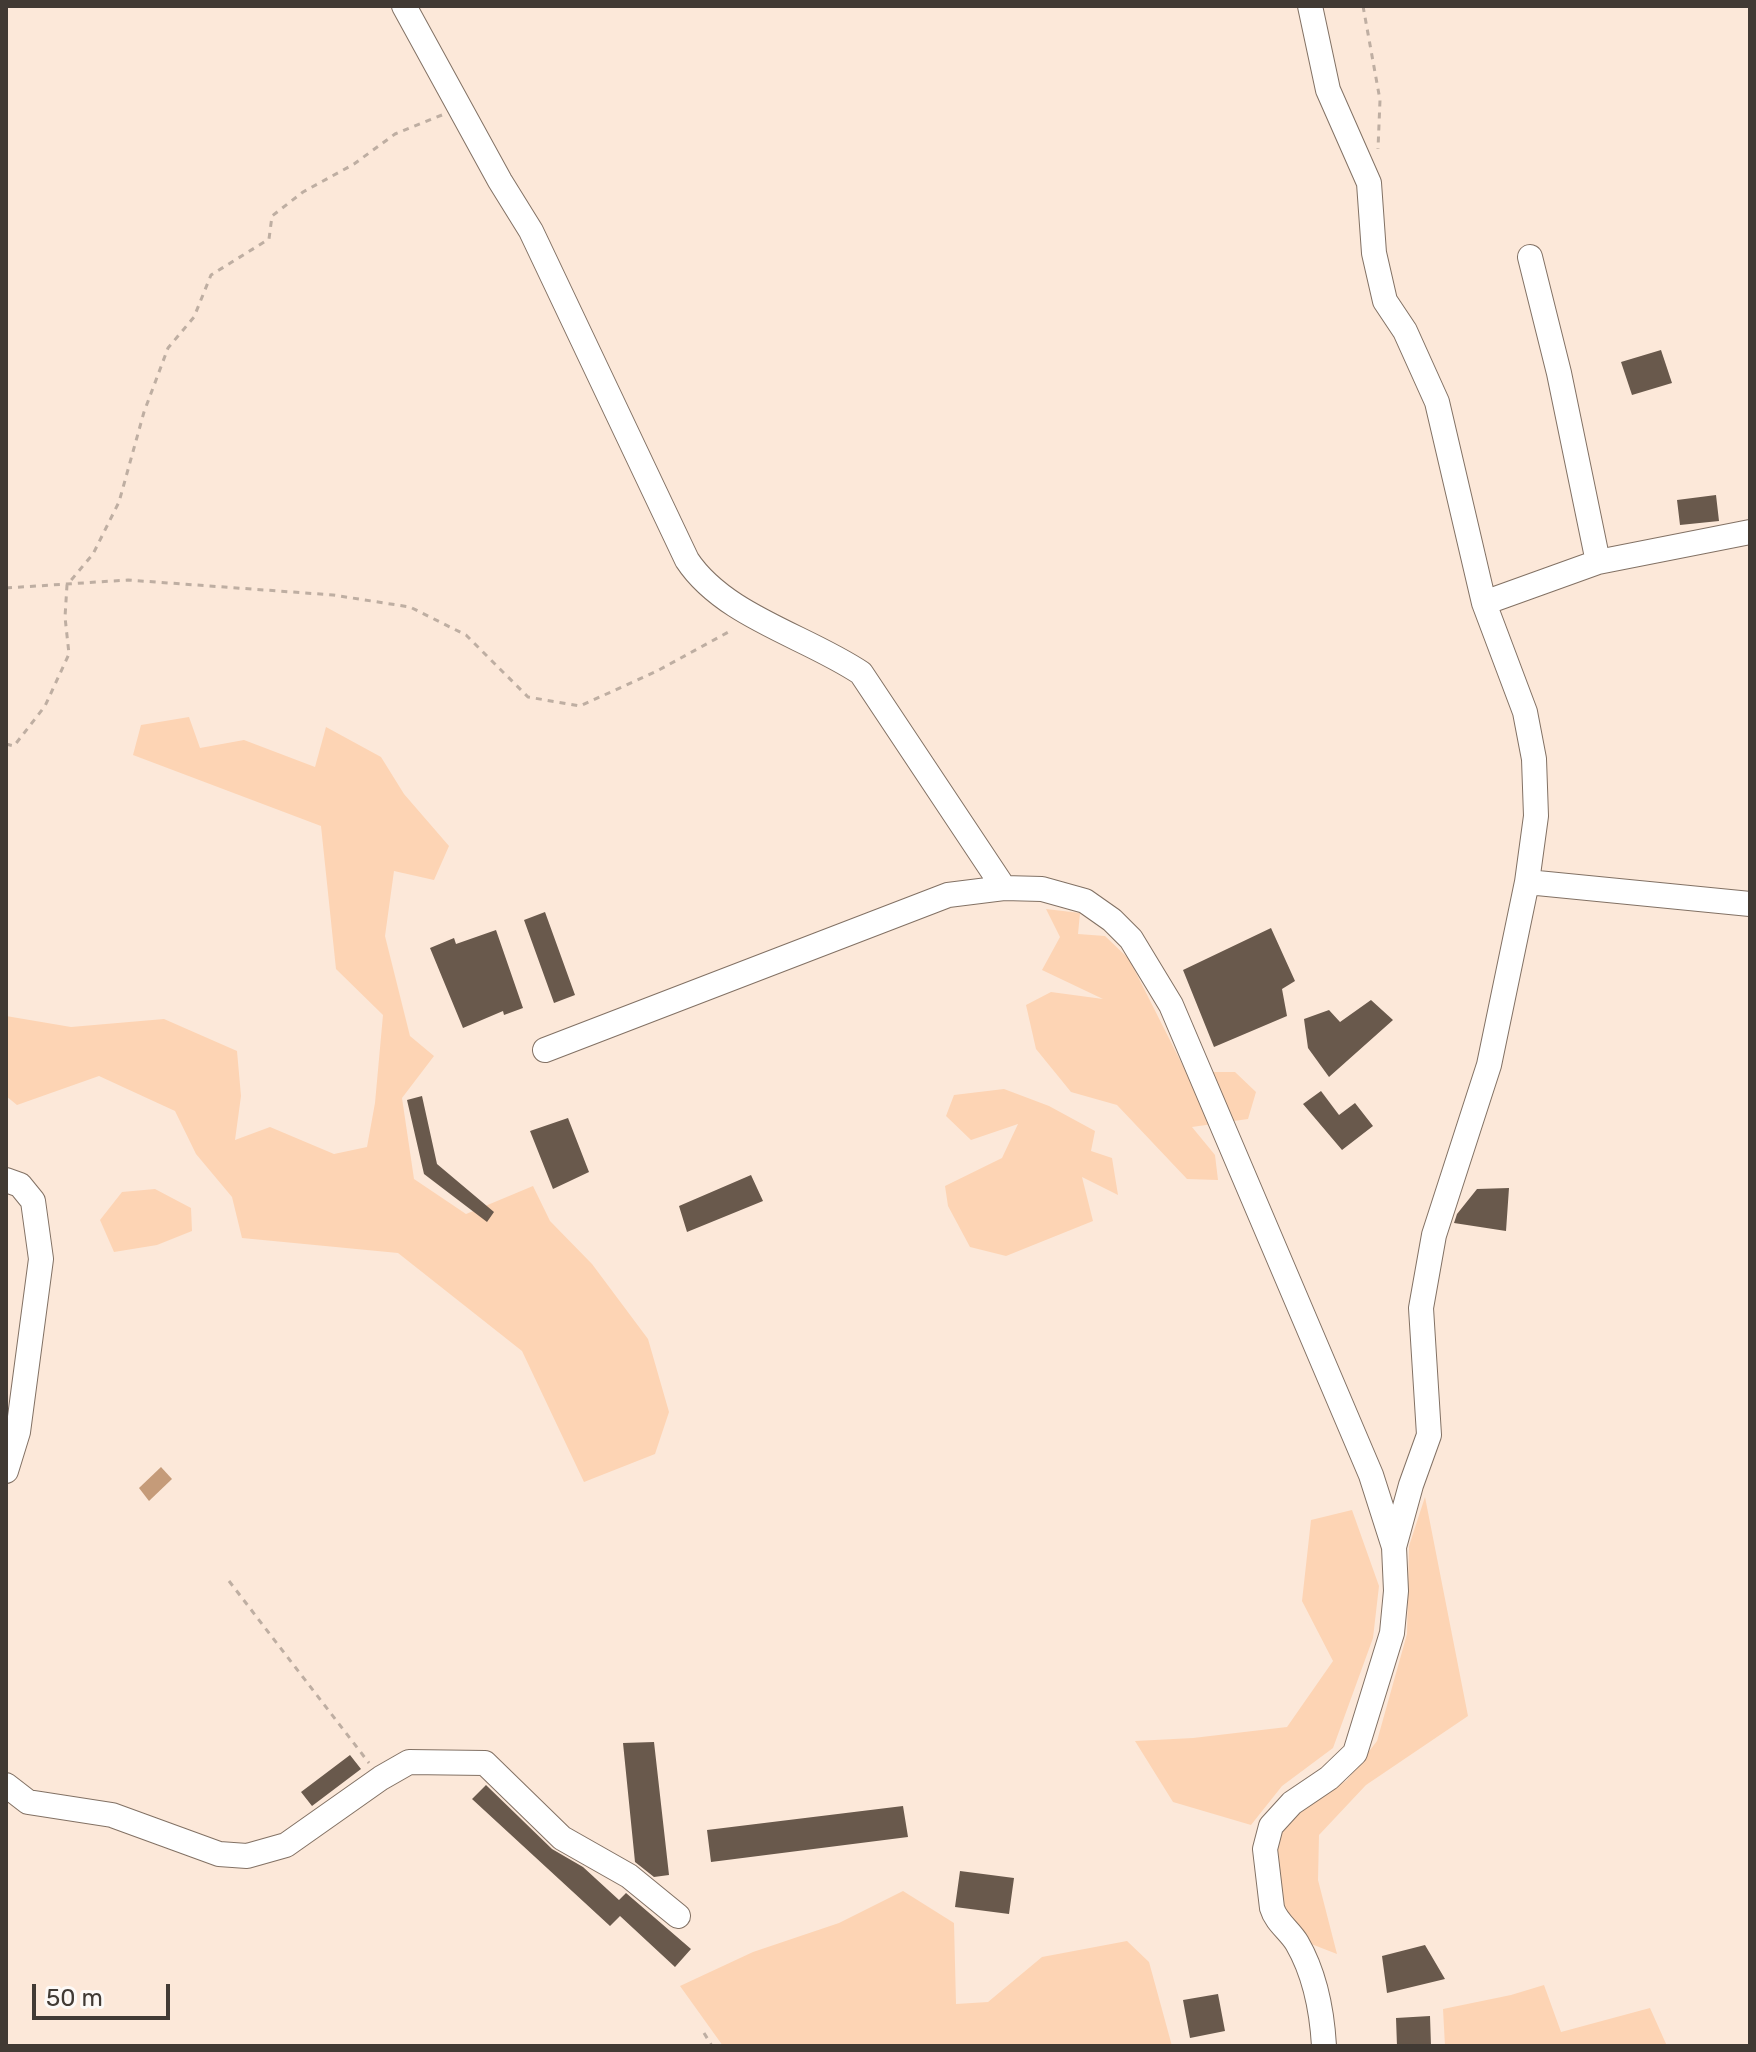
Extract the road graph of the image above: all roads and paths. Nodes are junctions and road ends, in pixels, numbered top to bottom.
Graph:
1 (404, 6) edge
2 (1310, 6) edge
3 (1363, 6) edge
4 (460, 108) junction
5 (1377, 161) dead end
6 (1530, 257) dead end
7 (1750, 532) edge
8 (1598, 562) junction
9 (67, 585) junction
10 (6, 588) edge
11 (1484, 603) junction
12 (756, 616) junction
13 (6, 744) edge
14 (1527, 882) junction
15 (1004, 888) junction
16 (1750, 904) edge
17 (545, 1050) dead end
18 (6, 1180) edge
19 (6, 1471) edge
20 (1394, 1547) junction
21 (229, 1581) dead end
22 (381, 1778) junction
23 (6, 1785) edge
24 (678, 1916) dead end
25 (704, 2033) dead end
26 (712, 2046) edge
27 (1324, 2046) edge

1 - 4 street
2 - 11 street
3 - 5 path
4 - 9 path
4 - 12 street
6 - 8 street
7 - 8 street
8 - 11 street
9 - 10 path
9 - 12 path
9 - 13 path
11 - 14 street
12 - 15 street
14 - 16 street
14 - 20 street
15 - 17 street
15 - 20 street
18 - 19 street
20 - 27 street
21 - 22 path
22 - 23 street
22 - 24 street
25 - 26 path

